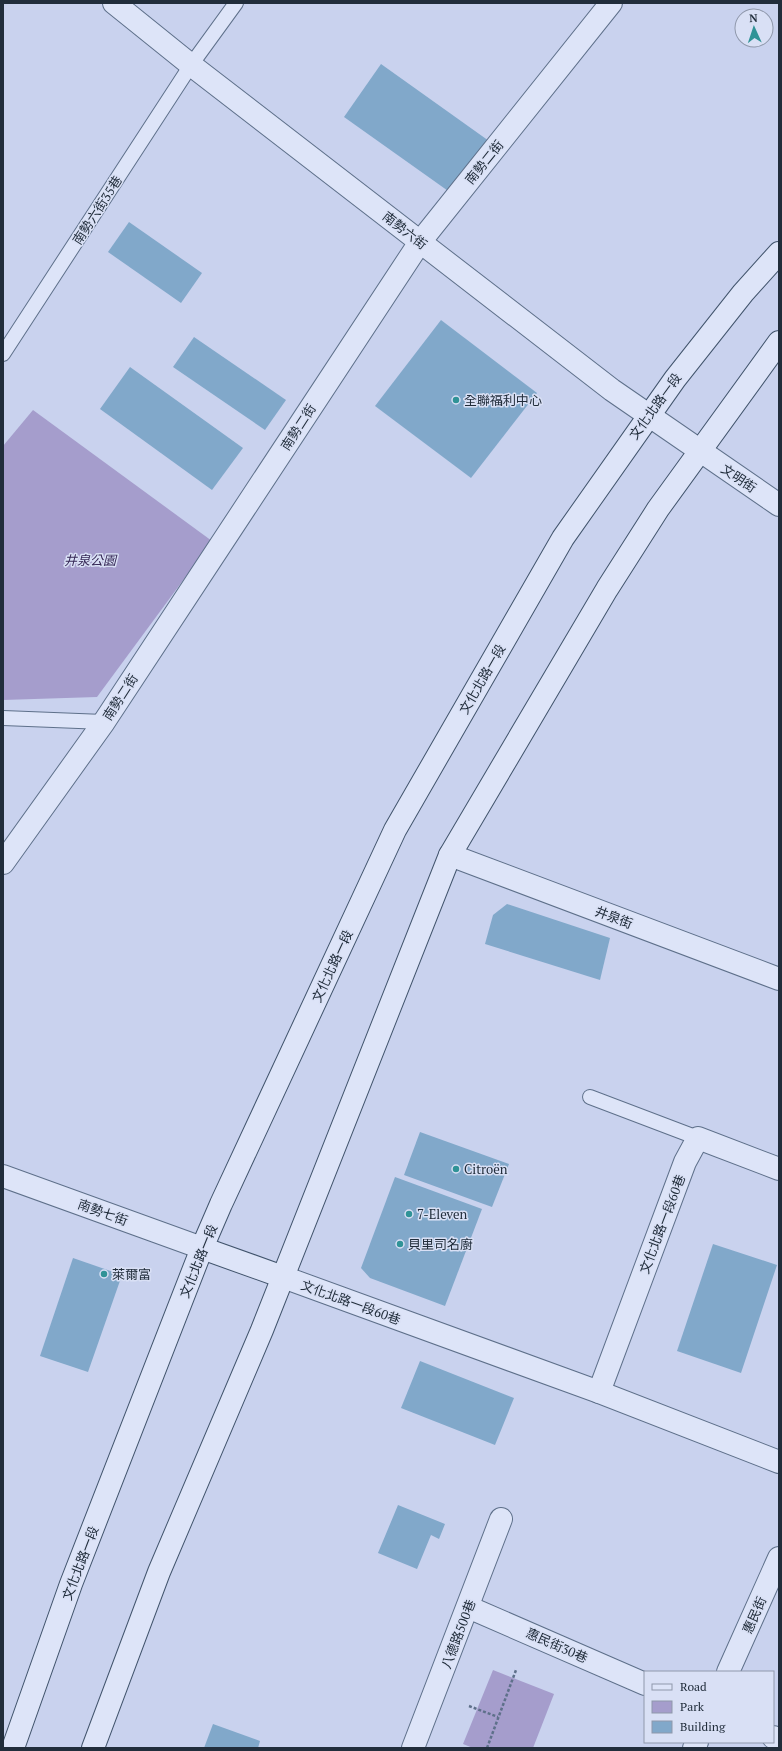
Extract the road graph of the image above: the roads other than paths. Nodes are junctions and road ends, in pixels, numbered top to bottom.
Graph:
1 (114, 3) edge
2 (236, 3) edge
3 (611, 3) edge
4 (191, 65) junction
5 (420, 242) junction
6 (779, 253) edge
7 (779, 342) edge
8 (3, 354) edge
9 (647, 416) junction
10 (699, 451) junction
11 (779, 505) edge
12 (3, 718) edge
13 (104, 722) junction
14 (450, 855) junction
15 (3, 863) edge
16 (779, 979) edge
17 (590, 1097) dead end
18 (698, 1138) junction
19 (779, 1169) edge
20 (3, 1176) edge
21 (202, 1248) junction
22 (283, 1277) junction
23 (599, 1392) junction
24 (779, 1462) edge
25 (501, 1519) dead end
26 (779, 1558) edge
27 (468, 1607) junction
28 (728, 1671) edge
29 (644, 1684) edge
30 (13, 1748) edge
31 (93, 1748) edge
32 (413, 1748) edge

1 - 4 street, 南勢六街
2 - 4 lane, 南勢六街35巷
3 - 5 street, 南勢二街
4 - 5 street, 南勢六街
4 - 8 lane, 南勢六街35巷
5 - 9 street, 南勢六街
5 - 13 street, 南勢二街
6 - 9 street, 文化北路一段
7 - 10 street
9 - 10 street, 南勢六街
9 - 21 street, 文化北路一段
10 - 11 street, 文明街
10 - 14 street
12 - 13 lane
13 - 15 street, 南勢二街
14 - 16 street, 井泉街
14 - 22 street
17 - 18 lane
18 - 19 street
18 - 23 street, 文化北路一段60巷
20 - 21 street, 南勢七街
21 - 22 street, 南勢七街
21 - 30 street, 文化北路一段
22 - 23 street, 文化北路一段60巷
22 - 31 street
23 - 24 street, 文化北路一段60巷
25 - 27 street, 八德路500巷
26 - 28 street, 惠民街
27 - 29 street, 惠民街30巷
27 - 32 street, 八德路500巷

